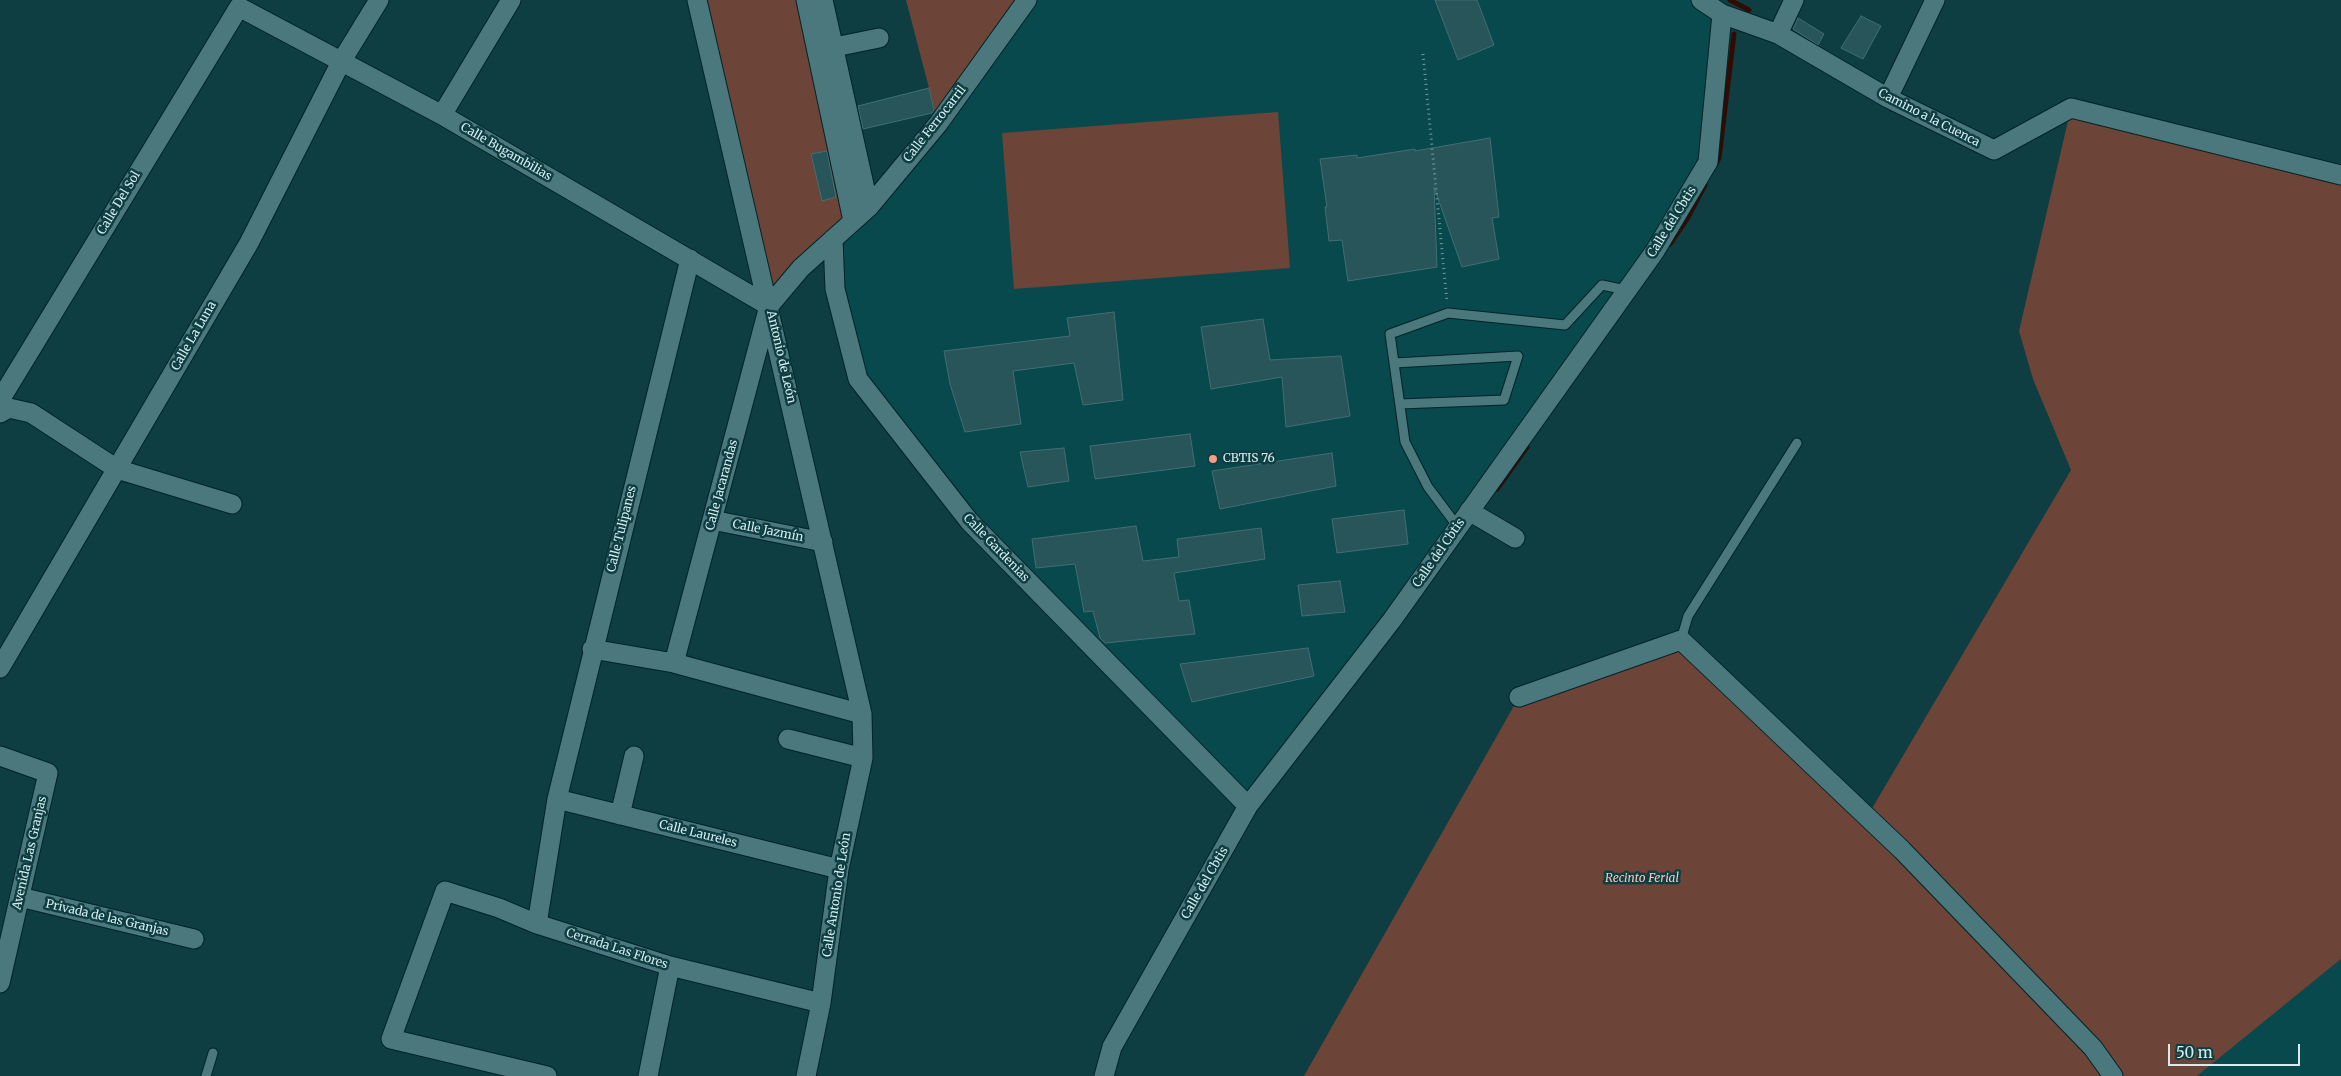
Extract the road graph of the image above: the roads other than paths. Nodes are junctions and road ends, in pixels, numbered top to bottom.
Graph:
1 (379, 0) edge
2 (511, 0) edge
3 (697, 0) edge
4 (806, 0) edge
5 (823, 0) edge
6 (1028, 0) edge
7 (1701, 0) edge
8 (1794, 0) edge
9 (1935, 0) edge
10 (238, 7) joint
11 (1722, 14) junction
12 (1778, 34) junction
13 (879, 38) dead end
14 (825, 49) junction
15 (341, 62) junction
16 (1888, 98) junction
17 (442, 115) junction
18 (2341, 175) edge
19 (869, 207) junction
20 (854, 221) junction
21 (833, 240) junction
22 (690, 259) junction
23 (1626, 290) junction
24 (769, 306) junction
25 (1394, 363) junction
26 (0, 400) edge
27 (1400, 404) junction
28 (0, 413) edge
29 (1797, 444) dead end
30 (117, 468) junction
31 (232, 504) dead end
32 (1469, 511) junction
33 (712, 520) junction
34 (1458, 527) junction
35 (1515, 538) dead end
36 (823, 542) junction
37 (1681, 640) junction
38 (592, 649) junction
39 (674, 662) junction
40 (0, 668) edge
41 (1519, 697) dead end
42 (862, 714) junction
43 (788, 739) dead end
44 (0, 756) edge
45 (634, 756) dead end
46 (863, 758) junction
47 (557, 799) junction
48 (1248, 806) junction
49 (620, 815) junction
50 (839, 869) junction
51 (20, 897) junction
52 (537, 924) junction
53 (194, 939) dead end
54 (670, 966) junction
55 (0, 983) edge
56 (821, 1003) junction
57 (213, 1053) dead end
58 (206, 1076) edge
59 (548, 1076) edge
60 (648, 1076) edge
61 (806, 1076) edge
62 (1104, 1076) edge
63 (2113, 1076) edge

1 - 15 street, Calle La Luna
2 - 17 street
3 - 24 street, Antonio de León
4 - 14 street
5 - 14 street
6 - 19 street, Calle Ferrocarril
7 - 11 street, Camino a la Cuenca
8 - 12 street
9 - 16 street
10 - 15 street, Calle Bugambilias
10 - 26 street, Calle Del Sol
11 - 12 street, Camino a la Cuenca
11 - 23 street, Calle del Cbtis
12 - 16 street, Camino a la Cuenca
13 - 14 street
14 - 19 street
14 - 20 street
15 - 17 street, Calle Bugambilias
15 - 30 street, Calle La Luna
16 - 18 street, Camino a la Cuenca
17 - 22 street, Calle Bugambilias
19 - 20 street, Calle Ferrocarril
20 - 21 street, Calle Ferrocarril
21 - 24 street, Calle Ferrocarril
21 - 48 street, Calle Gardenias
22 - 24 street, Calle Bugambilias
22 - 38 street, Calle Tulipanes
23 - 25 lane
23 - 32 street, Calle del Cbtis
24 - 33 street, Calle Jacarandas
24 - 36 street, Antonio de León
25 - 27 lane
25 - 27 lane
27 - 34 lane
28 - 30 street
29 - 37 lane
30 - 31 street
30 - 40 street, Calle La Luna
32 - 34 street, Calle del Cbtis
32 - 35 street
33 - 36 street, Calle Jazmín
33 - 39 street, Calle Jacarandas
34 - 48 street, Calle del Cbtis
36 - 42 street, Antonio de León
37 - 41 street
37 - 63 street
38 - 39 street
38 - 47 street, Calle Tulipanes
39 - 42 street
42 - 46 street, Calle Antonio de León
43 - 46 street
44 - 51 street, Avenida Las Granjas
45 - 49 street
46 - 50 street, Calle Antonio de León
47 - 49 street, Calle Laureles
47 - 52 street
48 - 62 street, Calle del Cbtis
49 - 50 street, Calle Laureles
50 - 56 street, Calle Antonio de León
51 - 53 street, Privada de las Granjas
51 - 55 street, Avenida Las Granjas
52 - 54 street, Cerrada Las Flores
52 - 59 street, Cerrada Las Flores
54 - 56 street, Cerrada Las Flores
54 - 60 street
56 - 61 street, Calle Antonio de León
57 - 58 lane

